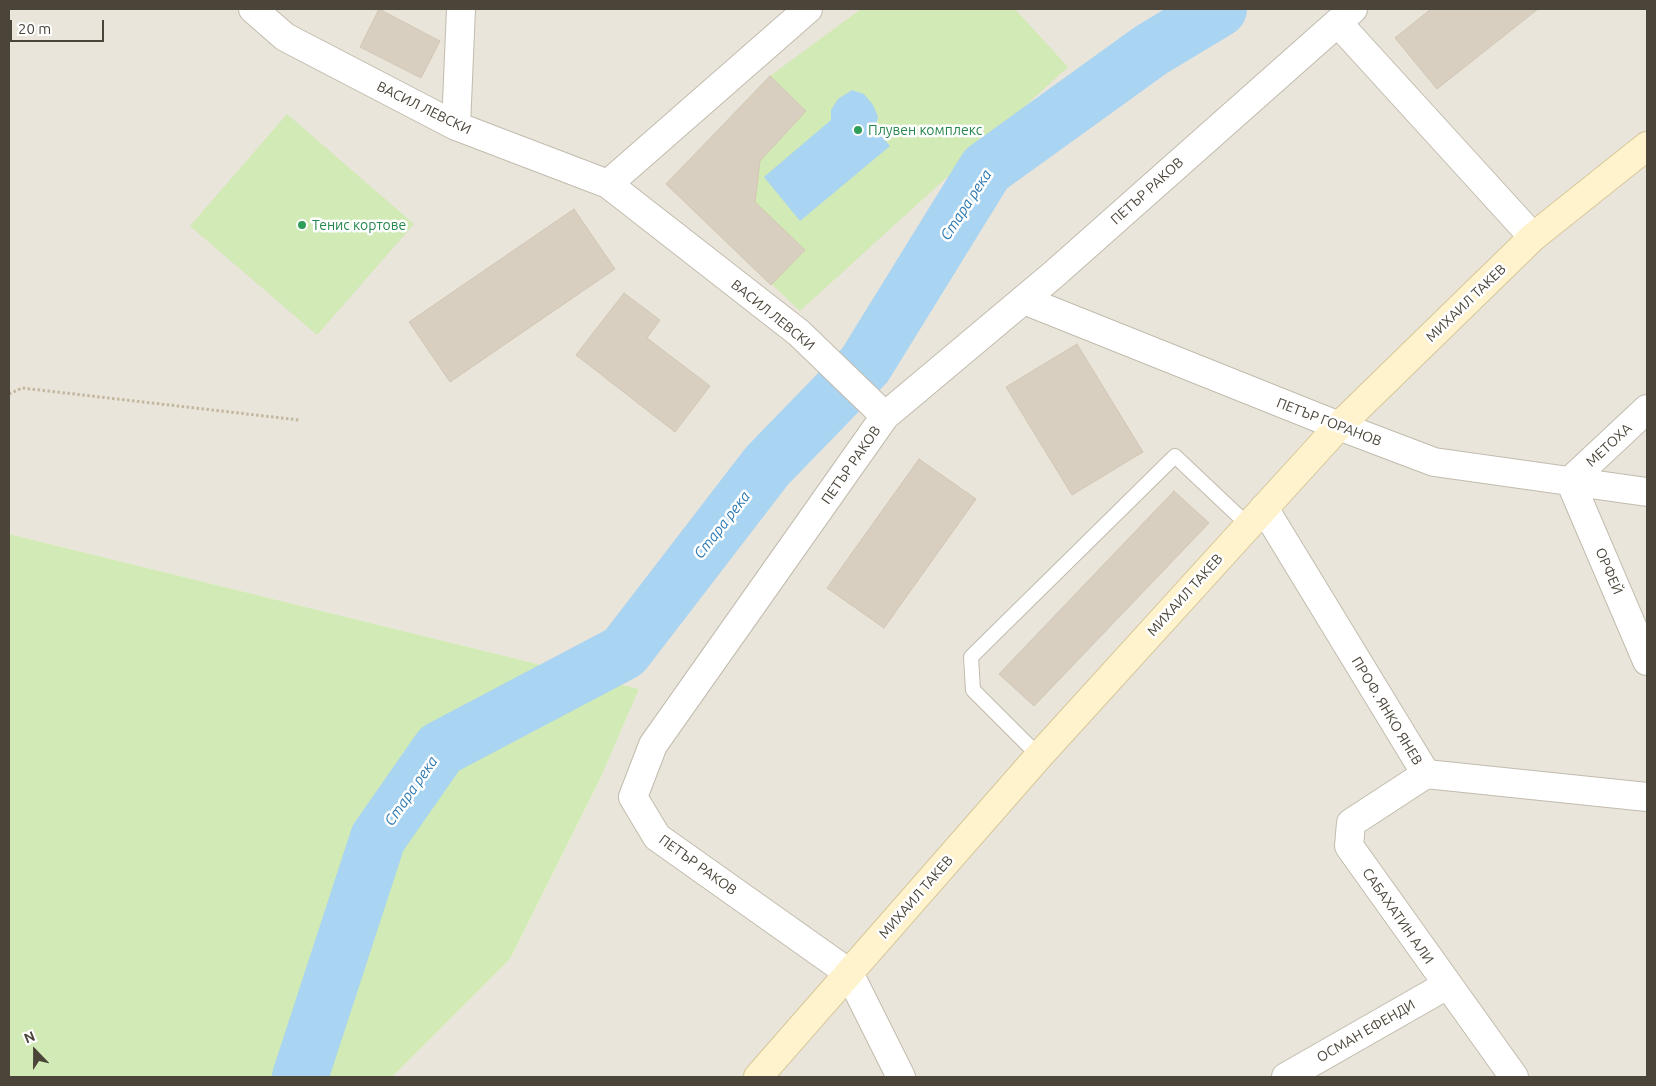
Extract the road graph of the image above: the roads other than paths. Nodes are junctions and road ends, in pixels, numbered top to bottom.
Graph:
1 (253, 9) edge
2 (460, 9) edge
3 (808, 9) edge
4 (1346, 16) edge
5 (456, 126) junction
6 (1647, 146) edge
7 (608, 184) junction
8 (1533, 237) junction
9 (1024, 300) junction
10 (1647, 409) edge
11 (885, 416) junction
12 (1338, 426) junction
13 (1570, 481) junction
14 (1647, 492) edge
15 (1256, 517) junction
16 (1647, 661) edge
17 (1039, 756) junction
18 (1426, 774) junction
19 (1647, 797) edge
20 (849, 973) junction
21 (1447, 985) junction
22 (758, 1077) edge
23 (901, 1077) edge
24 (1286, 1077) edge
25 (1514, 1077) edge

1 - 5 street, ВАСИЛ ЛЕВСКИ
2 - 5 street
3 - 7 street
4 - 8 street
4 - 9 street, ПЕТЪР РАКОВ
5 - 7 street, ВАСИЛ ЛЕВСКИ
6 - 8 main road, МИХАИЛ ТАКЕВ
7 - 11 street, ВАСИЛ ЛЕВСКИ
8 - 12 main road, МИХАИЛ ТАКЕВ
9 - 11 street, ПЕТЪР РАКОВ
9 - 12 street, ПЕТЪР ГОРАНОВ
10 - 13 street, МЕТОХА
11 - 20 street, ПЕТЪР РАКОВ
12 - 13 street, ПЕТЪР ГОРАНОВ
12 - 15 main road, МИХАИЛ ТАКЕВ
13 - 14 street, ПЕТЪР ГОРАНОВ
13 - 16 street, ОРФЕЙ
15 - 17 main road, МИХАИЛ ТАКЕВ
15 - 17 lane
15 - 18 street, ПРОФ. ЯНКО ЯНЕВ
17 - 20 main road, МИХАИЛ ТАКЕВ
18 - 19 street, ПРОФ. ЯНКО ЯНЕВ
18 - 21 street, САБАХАТИН АЛИ
20 - 22 main road, МИХАИЛ ТАКЕВ
20 - 23 street
21 - 24 street, ОСМАН ЕФЕНДИ
21 - 25 street, САБАХАТИН АЛИ

